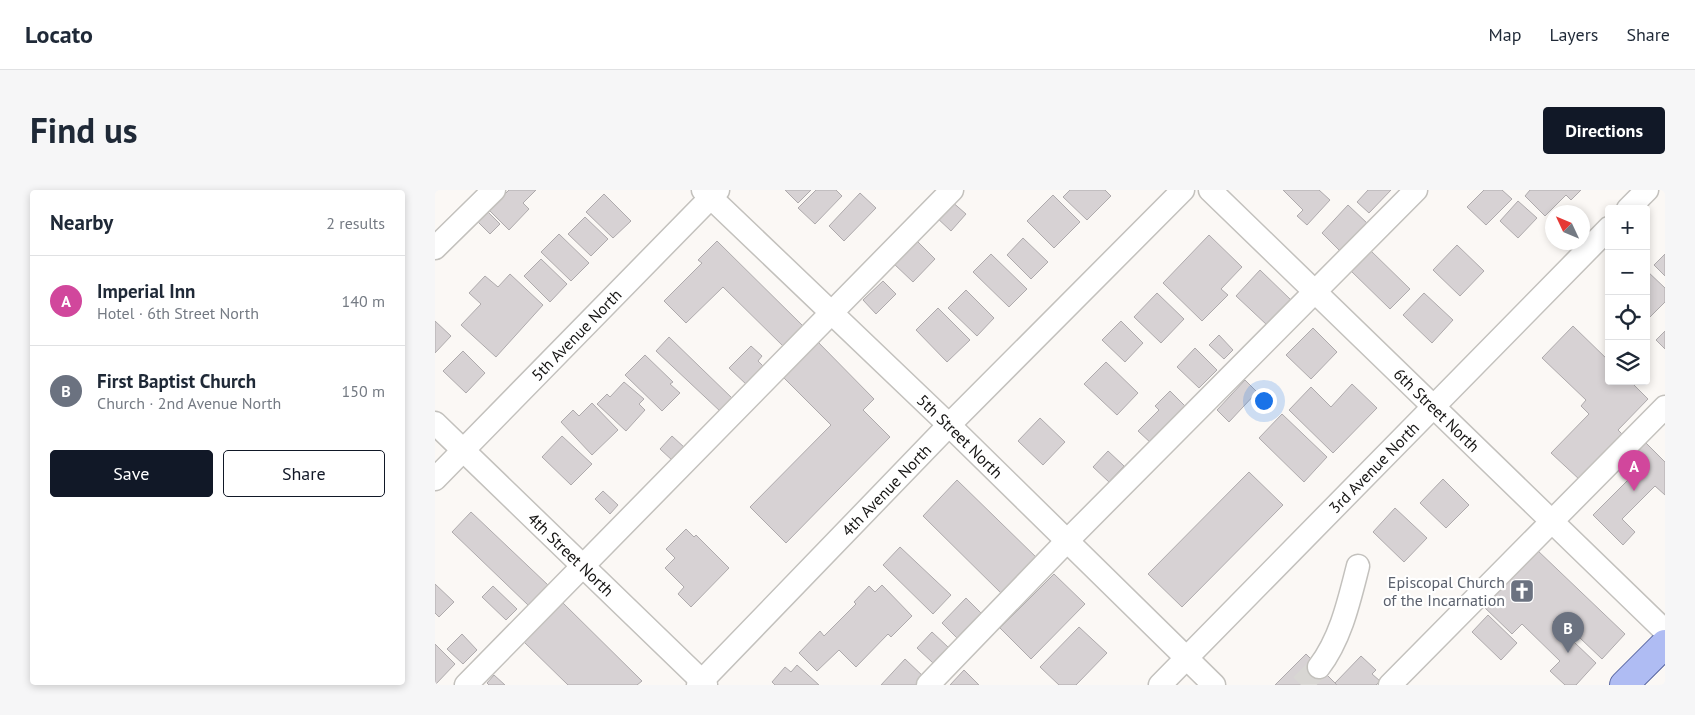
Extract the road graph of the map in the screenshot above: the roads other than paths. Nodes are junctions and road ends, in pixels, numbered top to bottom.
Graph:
1 (493, 190) edge
2 (952, 190) edge
3 (1183, 190) edge
4 (1210, 190) edge
5 (1416, 190) edge
6 (1647, 190) edge
7 (711, 192) edge
8 (1632, 205) edge
9 (1605, 232) edge
10 (435, 248) edge
11 (1316, 292) junction
12 (831, 313) junction
13 (1432, 407) junction
14 (1665, 407) edge
15 (435, 423) edge
16 (949, 425) junction
17 (463, 450) junction
18 (435, 479) edge
19 (1551, 522) junction
20 (1066, 542) junction
21 (583, 566) junction
22 (1358, 566) dead end
23 (1665, 631) edge
24 (1665, 644) edge
25 (1187, 658) junction
26 (1319, 667) tunnel mouth
27 (702, 684) edge
28 (466, 685) edge
29 (929, 685) edge
30 (1160, 685) edge
31 (1214, 685) edge
32 (1390, 685) edge
33 (1624, 685) edge

1 - 10 street
2 - 12 street
3 - 16 street, 4th Avenue North
4 - 11 street, 6th Street North
5 - 11 street
6 - 8 street
7 - 12 street, 5th Street North
7 - 17 street, 5th Avenue North
9 - 13 street, 3rd Avenue North
11 - 13 street, 6th Street North
11 - 20 street
12 - 16 street, 5th Street North
12 - 21 street
13 - 19 street, 6th Street North
13 - 25 street, 3rd Avenue North
14 - 19 street
15 - 17 street, 4th Street North
16 - 20 street, 5th Street North
16 - 27 street, 4th Avenue North
17 - 18 street, 5th Avenue North
17 - 21 street, 4th Street North
19 - 23 street, 6th Street North
19 - 32 street
20 - 25 street, 5th Street North
20 - 29 street
21 - 27 street, 4th Street North
21 - 28 street
22 - 26 street
24 - 33 main road
25 - 30 street, 3rd Avenue North
25 - 31 street, 5th Street North

